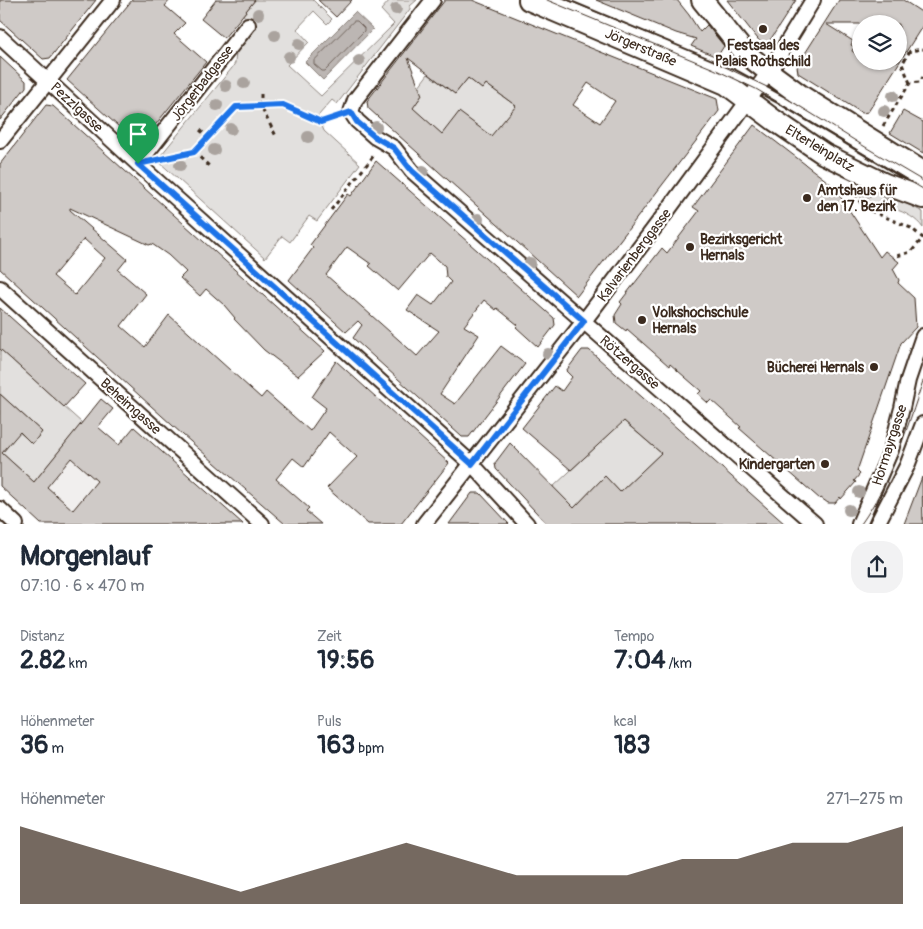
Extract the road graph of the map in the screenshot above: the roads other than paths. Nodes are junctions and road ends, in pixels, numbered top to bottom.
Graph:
1 (113, 0) edge
2 (433, 0) edge
3 (529, 0) edge
4 (556, 0) edge
5 (702, 0) edge
6 (813, 0) edge
7 (248, 25) dead end
8 (0, 37) edge
9 (48, 81) junction
10 (758, 87) junction
11 (0, 141) edge
12 (138, 164) junction
13 (923, 172) edge
14 (885, 184) junction
15 (923, 185) edge
16 (923, 198) edge
17 (923, 205) edge
18 (0, 288) edge
19 (584, 321) junction
20 (923, 336) edge
21 (923, 424) edge
22 (472, 464) junction
23 (0, 509) edge
24 (16, 524) edge
25 (262, 524) edge
26 (424, 524) edge
27 (527, 524) edge
28 (815, 524) edge
29 (859, 524) edge
30 (877, 524) edge

1 - 9 street
2 - 19 street, Rötzergasse
3 - 10 main road, Jörgerstraße
4 - 10 lane
5 - 10 main road
6 - 10 street, Kalvarienberggasse
7 - 12 street, Jörgerbadgasse
8 - 9 street, Pezzlgasse
9 - 11 street
9 - 12 street, Pezzlgasse
10 - 13 main road
10 - 14 main road, Elterleinplatz
10 - 15 lane
10 - 19 street, Kalvarienberggasse
12 - 22 street, Pezzlgasse
14 - 16 main road, Elterleinplatz
14 - 17 street
18 - 25 street, Beheimgasse
19 - 22 street, Kalvarienberggasse
19 - 28 street, Rötzergasse
20 - 29 street, Hormayrgasse
21 - 30 street, Hormayrgasse
22 - 26 street, Kalvarienberggasse
22 - 27 street, Pezzlgasse
23 - 24 street

